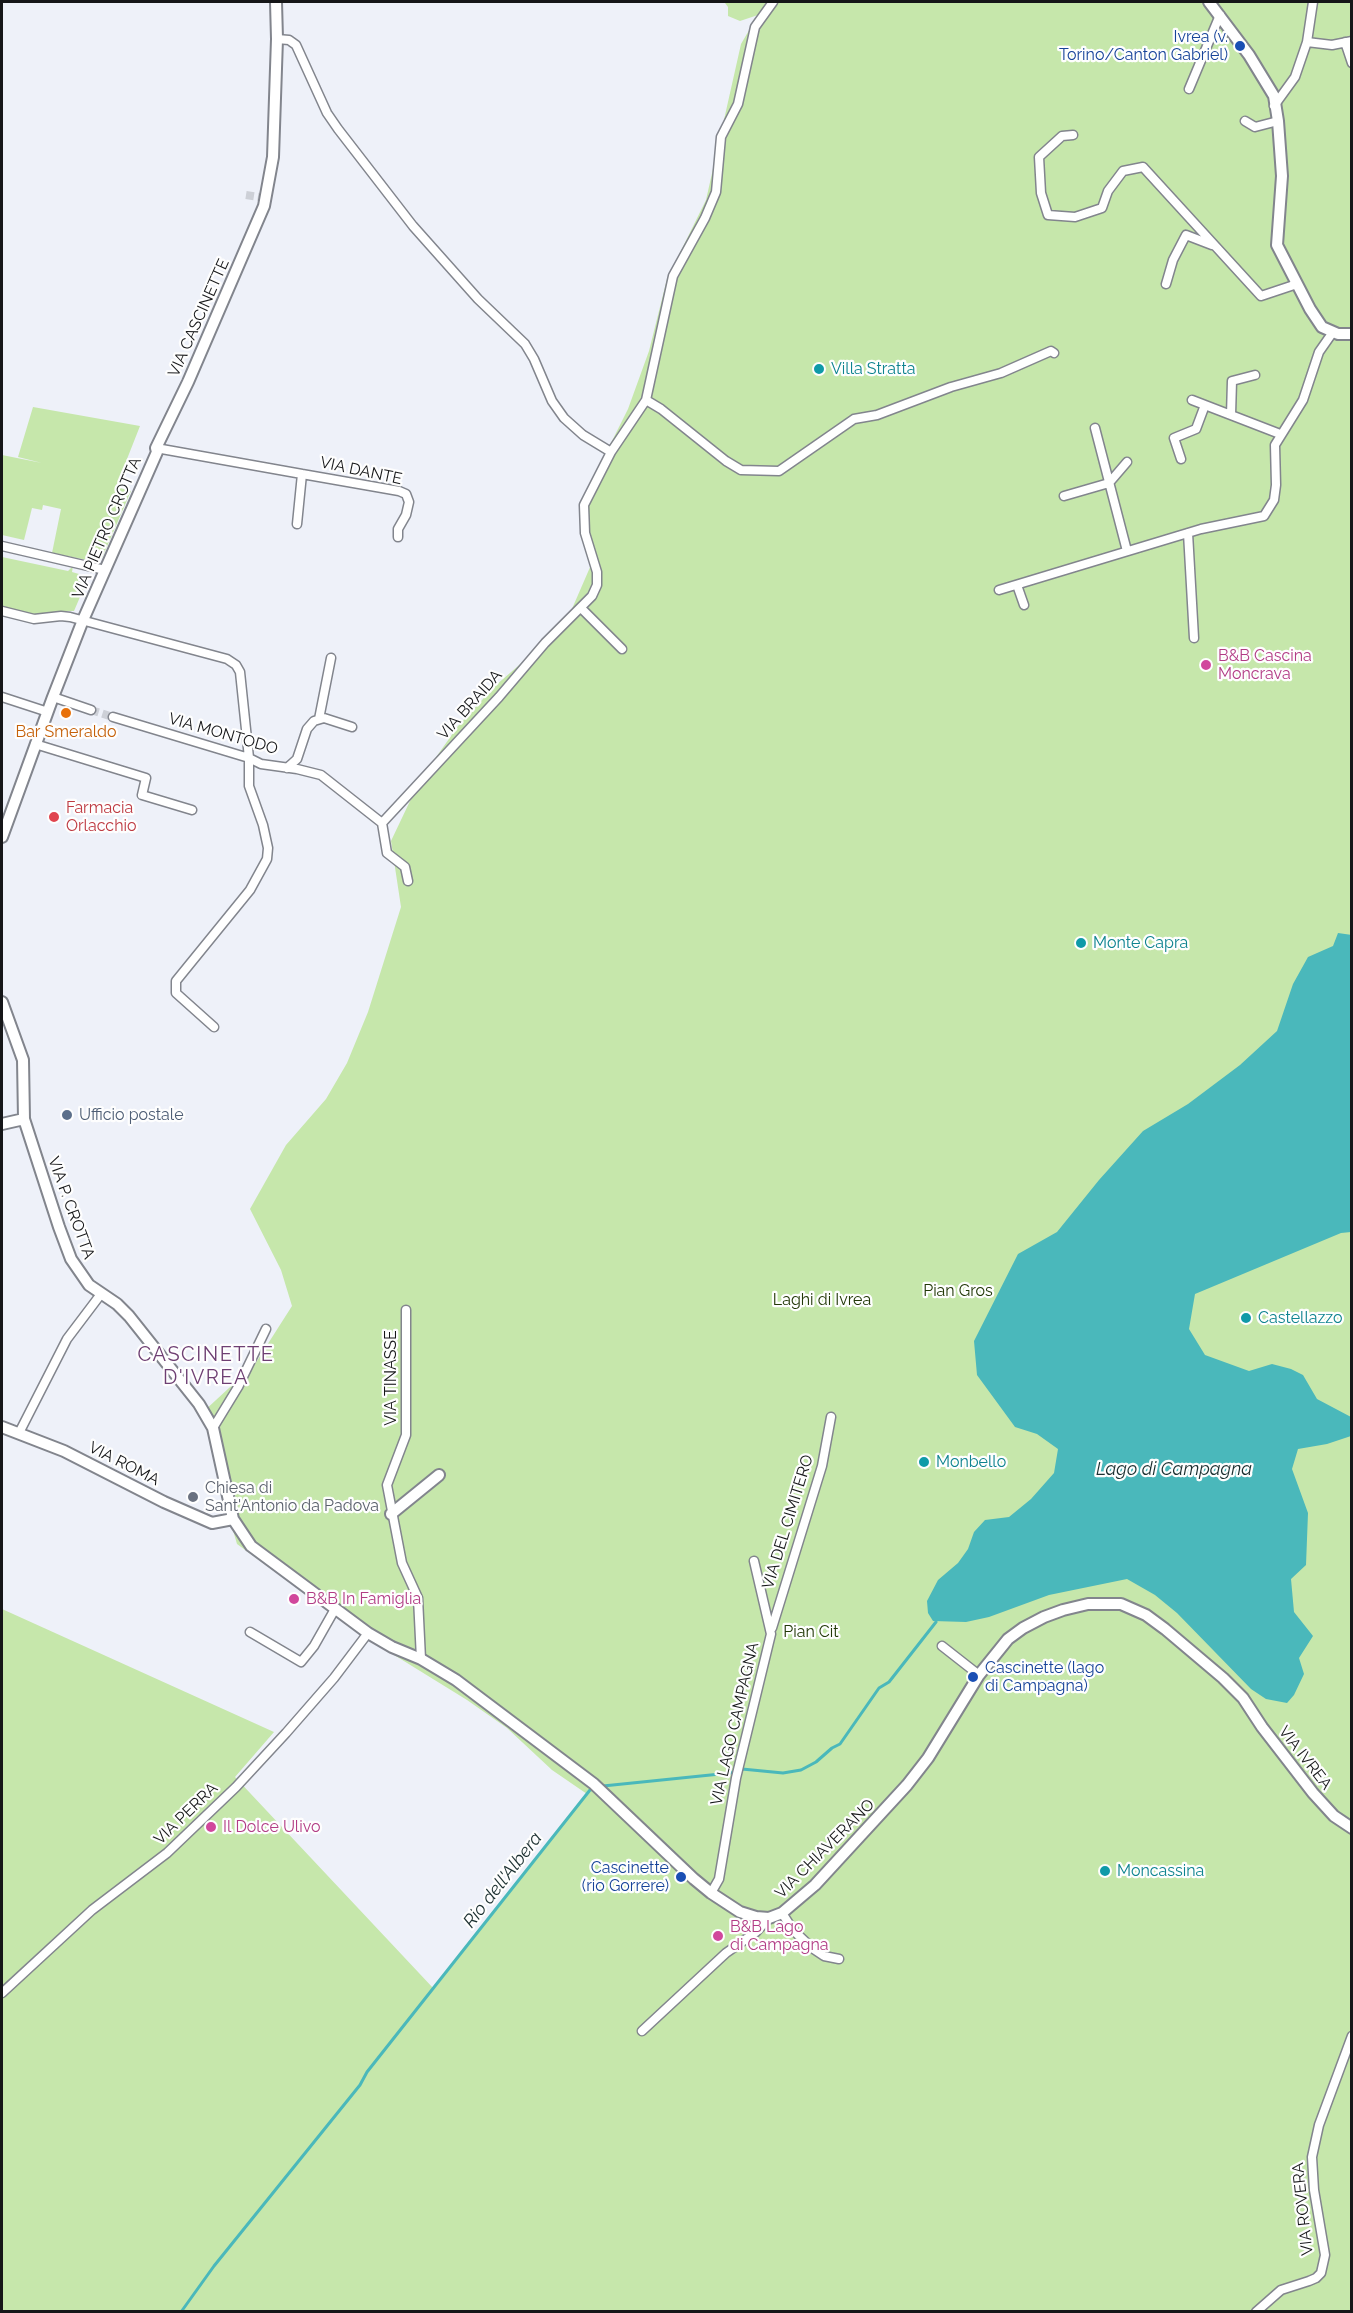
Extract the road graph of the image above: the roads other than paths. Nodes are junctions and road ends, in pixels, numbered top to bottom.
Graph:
1 (276, 2) edge
2 (773, 2) edge
3 (1209, 2) edge
4 (1313, 2) edge
5 (1220, 15) junction
6 (277, 39) junction
7 (1307, 42) junction
8 (1348, 42) edge
9 (1352, 63) edge
10 (1189, 89) dead end
11 (1274, 106) junction
12 (1245, 121) dead end
13 (1278, 121) junction
14 (1073, 135) dead end
15 (1215, 246) junction
16 (1166, 284) dead end
17 (1297, 284) junction
18 (1333, 332) junction
19 (1352, 334) edge
20 (1054, 353) dead end
21 (1255, 375) dead end
22 (646, 400) junction
23 (1192, 400) dead end
24 (1205, 405) junction
25 (1231, 415) junction
26 (1095, 428) dead end
27 (1280, 434) junction
28 (156, 448) junction
29 (611, 452) junction
30 (1181, 459) dead end
31 (1127, 462) dead end
32 (302, 474) junction
33 (1109, 483) junction
34 (1064, 496) dead end
35 (297, 524) dead end
36 (1188, 533) junction
37 (398, 537) dead end
38 (2, 546) edge
39 (1127, 551) junction
40 (105, 570) junction
41 (1017, 585) junction
42 (999, 590) dead end
43 (1024, 606) dead end
44 (581, 608) junction
45 (2, 611) edge
46 (83, 620) junction
47 (1194, 638) dead end
48 (622, 649) dead end
49 (331, 658) dead end
50 (2, 697) edge
51 (53, 697) junction
52 (91, 710) tunnel mouth
53 (48, 712) junction
54 (112, 717) tunnel mouth
55 (319, 719) junction
56 (352, 727) dead end
57 (35, 744) junction
58 (249, 758) junction
59 (287, 768) junction
60 (192, 810) dead end
61 (382, 824) junction
62 (2, 837) edge
63 (408, 880) dead end
64 (2, 1002) edge
65 (214, 1027) dead end
66 (24, 1119) junction
67 (2, 1124) edge
68 (101, 1294) junction
69 (406, 1310) dead end
70 (266, 1329) dead end
71 (831, 1417) dead end
72 (2, 1427) edge
73 (213, 1428) junction
74 (19, 1433) junction
75 (439, 1475) dead end
76 (391, 1514) junction
77 (233, 1519) junction
78 (754, 1561) dead end
79 (335, 1609) junction
80 (250, 1632) dead end
81 (369, 1633) junction
82 (771, 1634) junction
83 (942, 1646) dead end
84 (421, 1659) junction
85 (979, 1675) junction
86 (1243, 1698) joint
87 (1352, 1828) edge
88 (711, 1893) junction
89 (782, 1913) junction
90 (769, 1918) junction
91 (839, 1959) dead end
92 (2, 1993) edge
93 (642, 2031) dead end
94 (1352, 2036) edge
95 (1257, 2312) edge

1 - 6 street, VIA CASCINETTE
2 - 22 street, VIA BRAIDA
3 - 5 street
4 - 7 street
5 - 10 street
5 - 11 street
6 - 28 street, VIA CASCINETTE
6 - 29 street
7 - 8 street
7 - 11 street
8 - 9 street
11 - 13 street
12 - 13 street
13 - 17 street
14 - 15 street
15 - 16 street
15 - 17 street
17 - 18 street
18 - 19 street
18 - 27 street
20 - 22 street
21 - 25 street
22 - 29 street, VIA BRAIDA
23 - 24 street
24 - 25 street
24 - 30 street
25 - 27 street
26 - 33 street
27 - 36 street
28 - 32 street, VIA DANTE
28 - 40 street, VIA PIETRO CROTTA
29 - 44 street, VIA BRAIDA
31 - 33 street
32 - 35 street, VIA DANTE
32 - 37 street, VIA DANTE
33 - 34 street
33 - 39 street
36 - 39 street
36 - 47 street
38 - 40 street
39 - 41 street
40 - 46 street, VIA PIETRO CROTTA
41 - 42 street
41 - 43 street
44 - 48 street
44 - 61 street, VIA BRAIDA
45 - 46 street
46 - 51 street, VIA PIETRO CROTTA
46 - 58 street, VIA PIETRO CROTTA
49 - 55 street
50 - 53 street
51 - 52 street
51 - 53 street, VIA PIETRO CROTTA
53 - 57 street, VIA PIETRO CROTTA
54 - 58 street, VIA MONTODO
55 - 56 street
55 - 59 street
57 - 60 street
57 - 62 street, VIA PIETRO CROTTA
58 - 59 street, VIA MONTODO
58 - 65 street
59 - 61 street, VIA MONTODO
61 - 63 street
64 - 66 street, VIA P. CROTTA
66 - 67 street
66 - 68 street, VIA P. CROTTA
68 - 73 street, VIA P. CROTTA
68 - 74 street
69 - 76 street, VIA TINASSE
70 - 73 street
71 - 82 street, VIA DEL CIMITERO
72 - 74 street, VIA ROMA
73 - 77 street, VIA P. CROTTA
74 - 77 street, VIA ROMA
75 - 76 street
76 - 84 street, VIA TINASSE
77 - 79 street, VIA CHIAVERANO
78 - 82 street, VIA LAGO CAMPAGNA
79 - 80 street
79 - 81 street, VIA CHIAVERANO
81 - 84 street, VIA CHIAVERANO
81 - 92 street, VIA PERRA
82 - 88 street, VIA LAGO CAMPAGNA
83 - 85 street
84 - 88 street, VIA CHIAVERANO
85 - 86 street, VIA CHIAVERANO
85 - 89 street, VIA CHIAVERANO
86 - 87 street, VIA IVREA
88 - 90 street, VIA CHIAVERANO
89 - 90 street, VIA CHIAVERANO
89 - 91 street
90 - 93 street
94 - 95 street, VIA ROVERA

